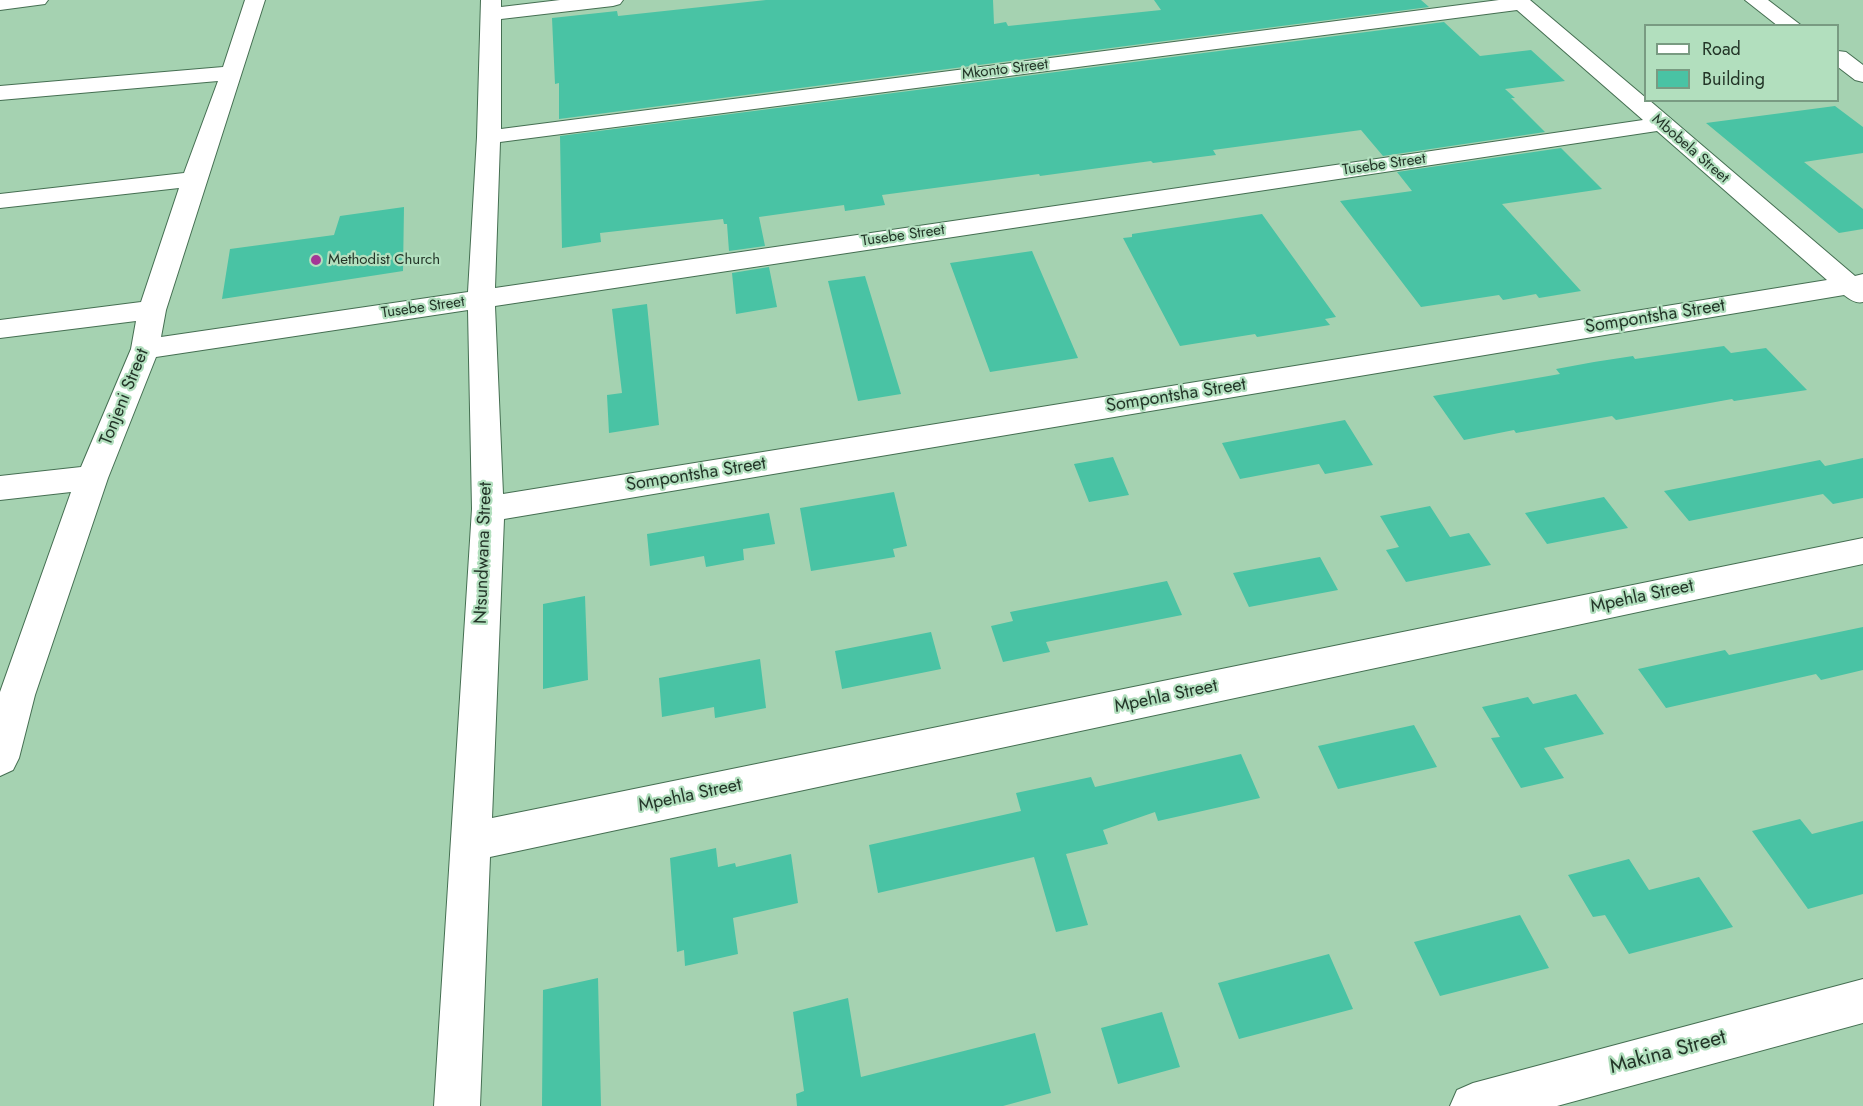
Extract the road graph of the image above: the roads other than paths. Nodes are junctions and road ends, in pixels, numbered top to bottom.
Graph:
1 (38, 0) edge
2 (255, 0) edge
3 (613, 0) edge
4 (1755, 0) edge
5 (1520, 2) edge
6 (0, 4) edge
7 (490, 7) edge
8 (1789, 24) edge
9 (1839, 58) edge
10 (232, 73) junction
11 (1863, 75) edge
12 (0, 93) edge
13 (1661, 124) junction
14 (489, 138) junction
15 (194, 179) junction
16 (0, 201) edge
17 (1859, 288) edge
18 (481, 299) junction
19 (152, 310) junction
20 (0, 329) edge
21 (145, 349) junction
22 (92, 478) junction
23 (0, 488) edge
24 (488, 509) junction
25 (1863, 551) edge
26 (9, 697) edge
27 (0, 758) edge
28 (469, 842) junction
29 (1863, 1001) edge
30 (457, 1106) edge
31 (1473, 1106) edge

1 - 6 street
2 - 10 street, Tonjeni Street
3 - 7 street
4 - 8 street
5 - 13 street, Mbobela Street
5 - 14 street, Mkonto Street
7 - 14 street, Ntsundwana Street
9 - 11 street
10 - 12 street
10 - 15 street, Tonjeni Street
13 - 17 street, Mbobela Street
13 - 18 street, Tusebe Street
14 - 18 street, Ntsundwana Street
15 - 16 street
15 - 19 street, Tonjeni Street
17 - 24 street, Sompontsha Street
18 - 21 street, Tusebe Street
18 - 24 street, Ntsundwana Street
19 - 20 street
19 - 21 street, Tonjeni Street
21 - 22 street, Tonjeni Street
22 - 23 street
22 - 26 street, Tonjeni Street
24 - 28 street, Ntsundwana Street
25 - 28 street, Mpehla Street
26 - 27 street, Tonjeni Street
28 - 30 street, Ntsundwana Street
29 - 31 street, Makina Street

